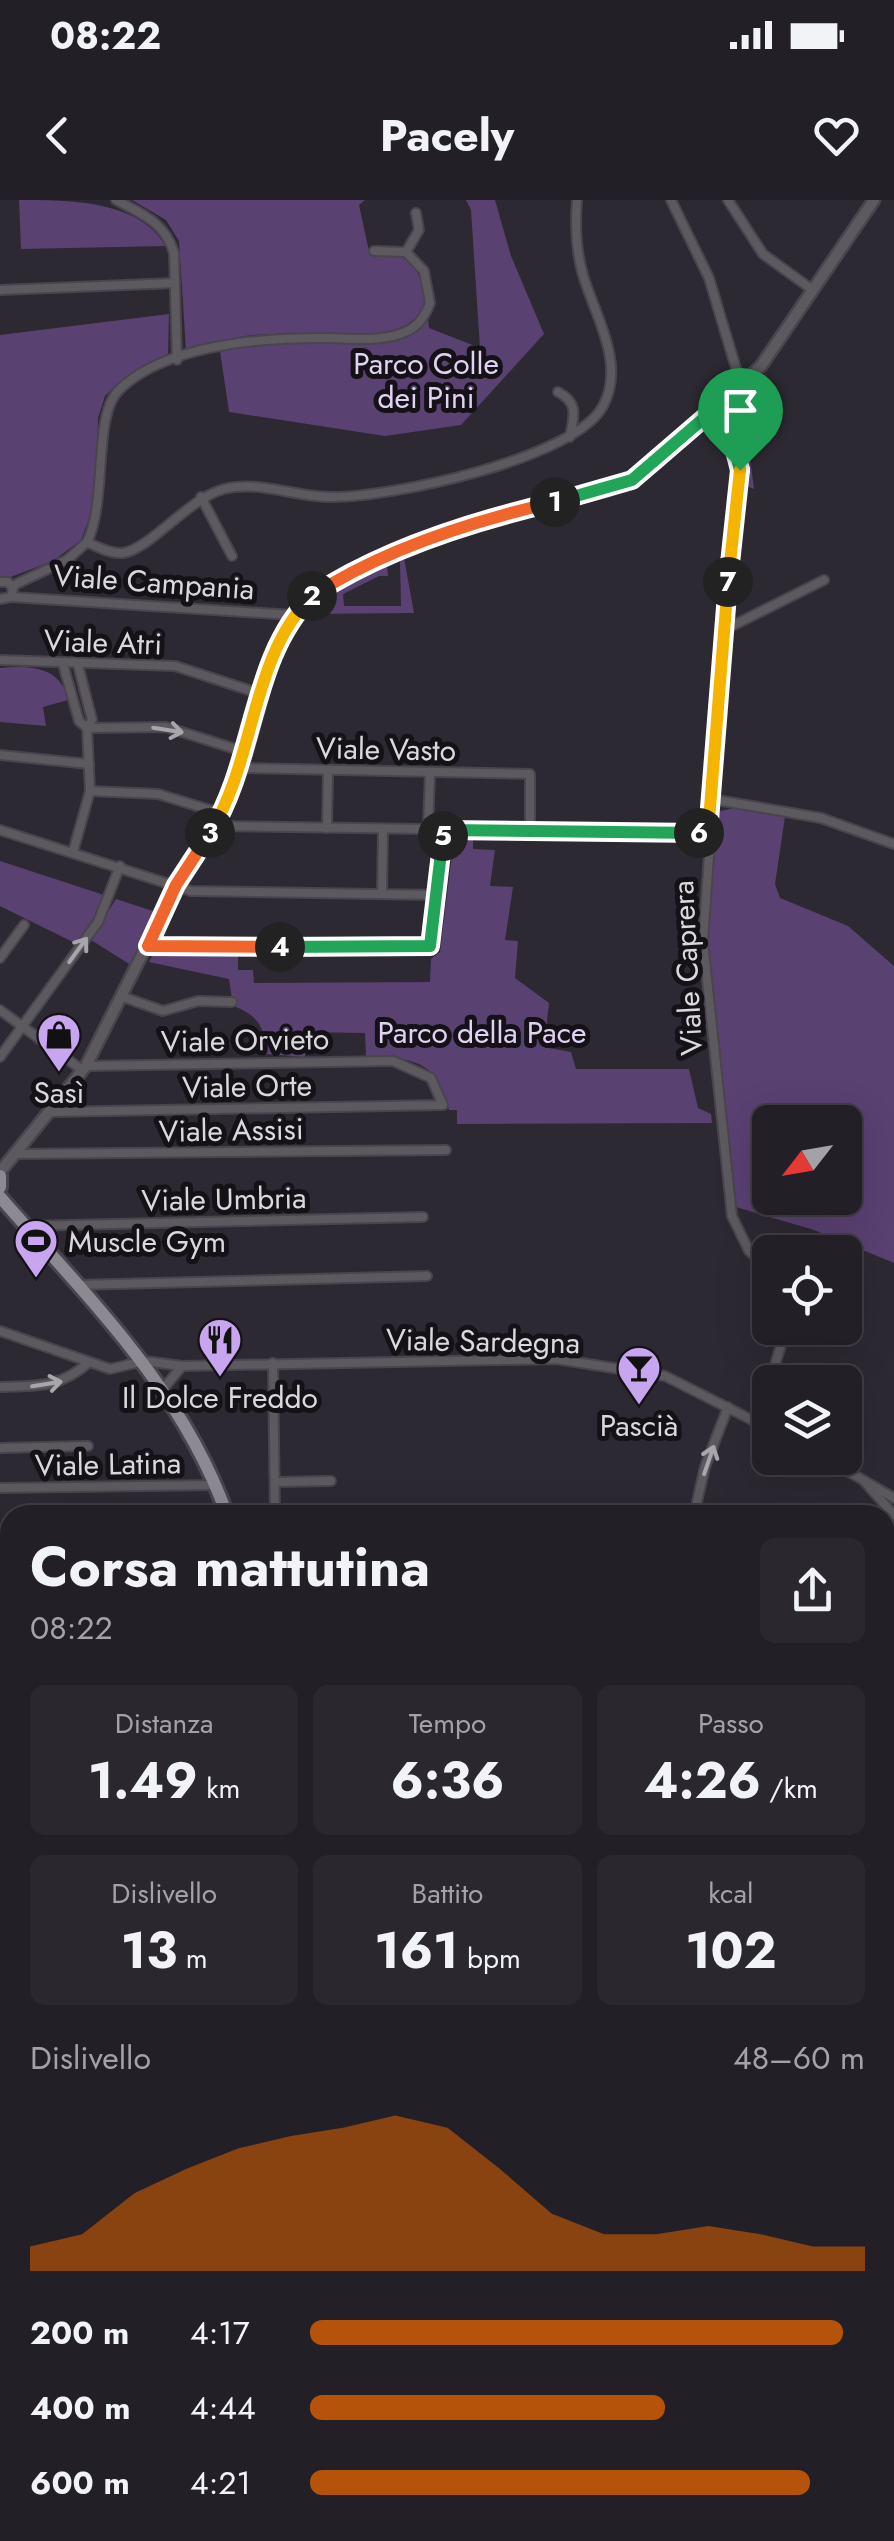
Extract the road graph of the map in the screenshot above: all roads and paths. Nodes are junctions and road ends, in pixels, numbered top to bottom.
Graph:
1 (116, 200) edge
2 (671, 200) edge
3 (728, 200) edge
4 (874, 200) edge
5 (575, 202) edge
6 (416, 214) dead end
7 (374, 252) dead end
8 (406, 252) junction
9 (175, 284) junction
10 (810, 288) junction
11 (0, 290) edge
12 (178, 360) junction
13 (741, 385) junction
14 (558, 392) dead end
15 (718, 406) junction
16 (570, 437) junction
17 (201, 497) junction
18 (86, 542) junction
19 (232, 556) dead end
20 (824, 580) dead end
21 (7, 584) edge
22 (32, 596) junction
23 (6, 598) edge
24 (0, 611) edge
25 (293, 615) junction
26 (724, 630) junction
27 (0, 660) edge
28 (63, 664) junction
29 (78, 665) junction
30 (261, 694) junction
31 (87, 728) junction
32 (246, 752) junction
33 (0, 755) edge
34 (89, 764) junction
35 (242, 768) junction
36 (328, 770) junction
37 (430, 772) junction
38 (90, 791) junction
39 (711, 798) junction
40 (220, 812) junction
41 (214, 826) junction
42 (327, 828) junction
43 (382, 829) junction
44 (428, 829) junction
45 (444, 830) junction
46 (2, 831) edge
47 (530, 831) junction
48 (708, 833) junction
49 (0, 844) edge
50 (894, 844) edge
51 (73, 852) junction
52 (120, 866) junction
53 (176, 885) junction
54 (382, 894) junction
55 (437, 895) junction
56 (24, 925) dead end
57 (148, 946) junction
58 (0, 958) edge
59 (123, 997) junction
60 (232, 1002) dead end
61 (0, 1010) edge
62 (22, 1026) junction
63 (0, 1056) edge
64 (84, 1068) junction
65 (443, 1106) joint
66 (51, 1112) junction
67 (446, 1150) dead end
68 (17, 1154) junction
69 (0, 1174) edge
70 (0, 1187) edge
71 (0, 1197) edge
72 (424, 1217) dead end
73 (25, 1226) junction
74 (752, 1254) edge
75 (427, 1276) dead end
76 (76, 1284) junction
77 (0, 1332) edge
78 (144, 1361) junction
79 (88, 1363) junction
80 (273, 1364) junction
81 (182, 1366) junction
82 (0, 1387) edge
83 (164, 1388) junction
84 (728, 1407) junction
85 (752, 1419) edge
86 (88, 1446) dead end
87 (0, 1448) edge
88 (858, 1475) edge
89 (862, 1477) junction
90 (331, 1481) dead end
91 (275, 1482) junction
92 (216, 1484) junction
93 (0, 1488) edge
94 (894, 1498) edge
95 (223, 1505) edge
96 (275, 1505) edge
97 (696, 1505) edge
98 (886, 1505) edge

1 - 9 street
2 - 13 street
3 - 10 street
4 - 10 street
5 - 16 street
6 - 8 street
7 - 8 street
8 - 12 street
9 - 11 street
9 - 12 street
10 - 13 street
12 - 18 street
13 - 15 street
14 - 16 street
15 - 25 street
15 - 26 street, Viale Caprera
16 - 17 street
17 - 18 street
17 - 19 street
18 - 21 street
20 - 26 street
21 - 22 street
21 - 23 street, Viale Campania
22 - 23 street, Viale Campania
22 - 25 street, Viale Campania
23 - 24 street
25 - 30 street
26 - 39 street, Viale Caprera
27 - 28 street, Viale Atri
28 - 29 street, Viale Atri
28 - 31 street
29 - 30 street, Viale Atri
29 - 31 street
30 - 32 street
31 -> 32 street
31 - 34 street
32 - 35 street
33 - 34 street
34 - 38 street
35 - 36 street, Viale Vasto
35 - 40 street
36 - 37 street, Viale Vasto
36 - 42 street
37 - 44 street
37 - 47 street, Viale Vasto
38 - 40 street
38 - 51 street
39 - 48 street, Viale Caprera
39 - 50 street
40 - 41 street
41 - 42 street
41 - 53 street
42 - 43 street
43 - 44 street
43 - 54 street
44 - 45 street
45 - 47 street
45 - 55 street
46 - 49 street
46 - 51 street
47 - 48 street
48 - 74 street, Viale Caprera
51 - 52 street
52 - 53 street
62 -> 52 street
53 - 54 street
53 - 57 street
54 - 55 street
55 - 57 street
56 - 58 street
57 - 59 street
59 - 60 street
59 - 64 street
61 - 62 street
62 - 63 street
62 - 64 street
64 - 65 street, Viale Orvieto
64 - 66 street
65 - 66 street, Viale Orte
66 - 68 street
67 - 68 street, Viale Assisi
68 - 69 street
69 - 70 main road
71 - 73 main road
72 - 73 street, Viale Umbria
73 - 76 main road
75 - 76 street
76 - 78 main road
77 - 79 street
78 - 79 street, Viale Sardegna
78 - 81 street, Viale Sardegna
78 - 83 main road
82 -> 79 street
80 - 81 street, Viale Sardegna
80 - 84 street, Viale Sardegna
80 - 91 street
81 - 83 street
83 - 92 main road
84 - 85 street, Viale Sardegna
97 -> 84 street
86 - 87 street
88 - 89 street
89 - 94 street
89 - 98 street
90 - 91 street
91 - 96 street
92 - 93 street, Viale Latina
92 - 95 main road

